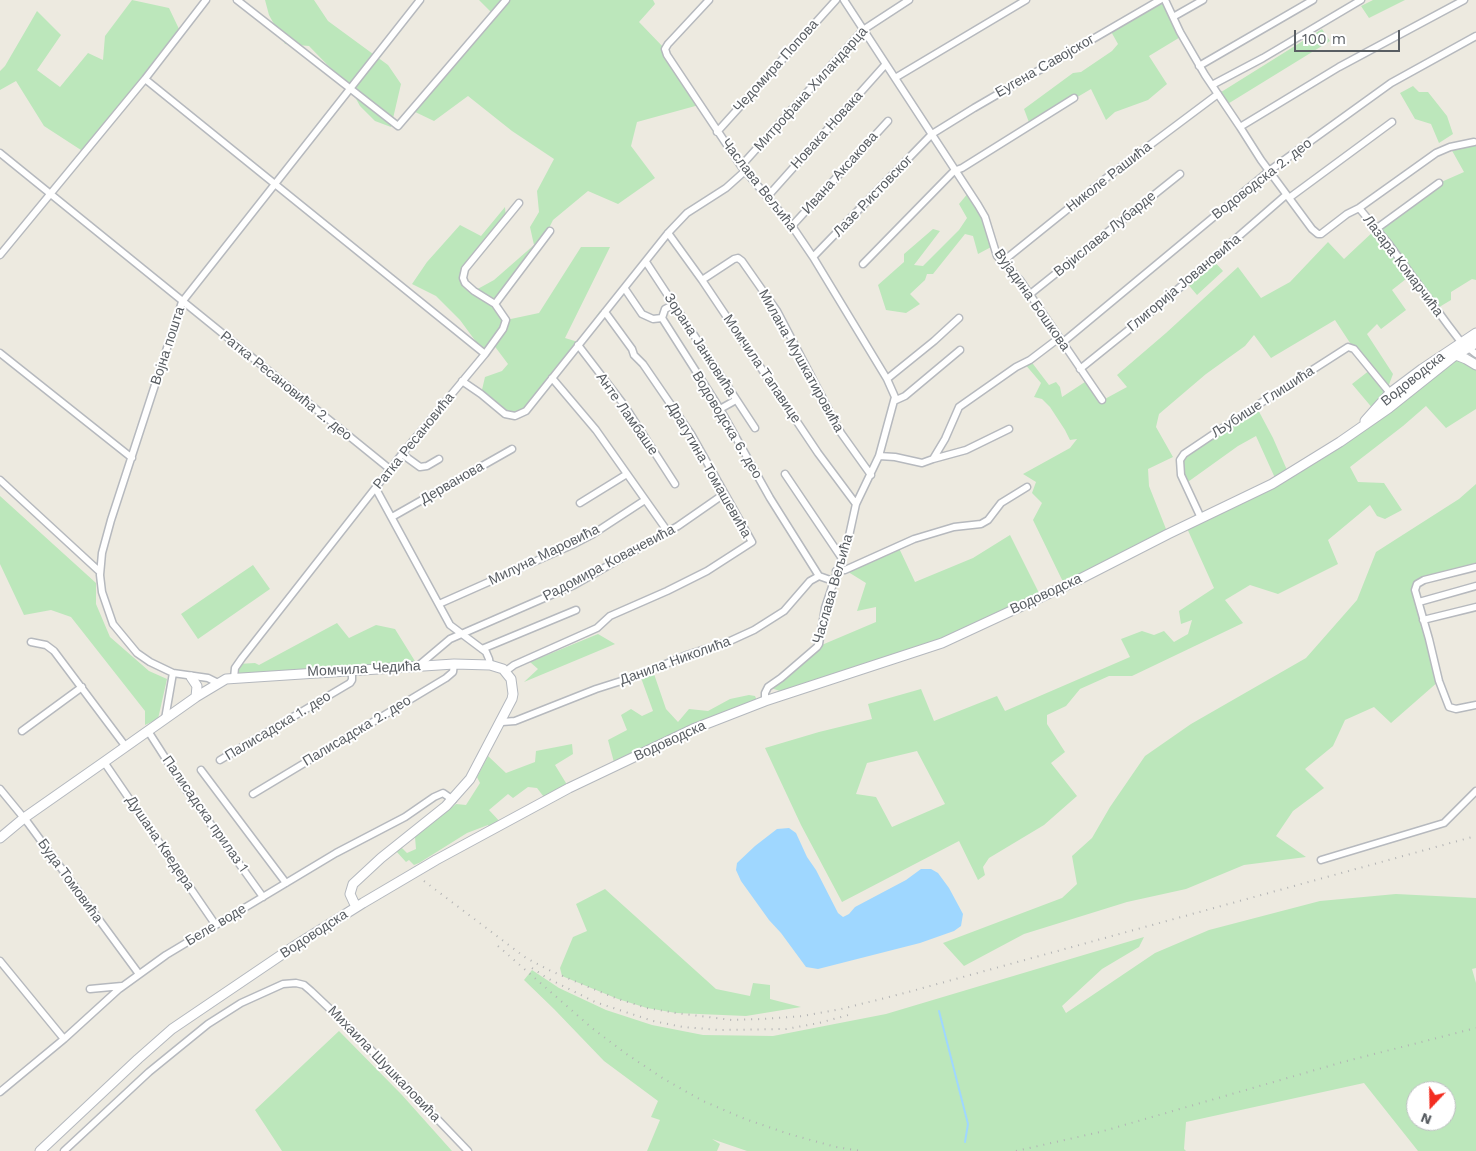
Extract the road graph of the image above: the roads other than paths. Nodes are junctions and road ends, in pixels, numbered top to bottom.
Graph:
1 (206, 0) edge
2 (236, 0) edge
3 (420, 0) edge
4 (506, 0) edge
5 (709, 0) edge
6 (836, 0) edge
7 (844, 0) edge
8 (909, 0) edge
9 (1026, 0) edge
10 (1160, 0) edge
11 (1164, 0) edge
12 (1203, 0) edge
13 (1313, 0) edge
14 (1361, 0) edge
15 (1464, 0) edge
16 (1173, 18) junction
17 (863, 30) junction
18 (1476, 36) edge
19 (886, 65) junction
20 (1199, 66) junction
21 (145, 78) junction
22 (894, 78) junction
23 (1212, 86) junction
24 (350, 88) junction
25 (1218, 94) junction
26 (1074, 98) dead end
27 (888, 121) dead end
28 (1392, 122) dead end
29 (1240, 127) junction
30 (717, 132) junction
31 (932, 134) junction
32 (1474, 142) dead end
33 (0, 153) edge
34 (743, 169) junction
35 (954, 170) junction
36 (1269, 171) junction
37 (1180, 174) dead end
38 (274, 183) junction
39 (1439, 183) dead end
40 (50, 193) junction
41 (768, 196) junction
42 (1288, 197) junction
43 (518, 204) dead end
44 (1358, 208) junction
45 (792, 226) junction
46 (1376, 229) junction
47 (550, 231) dead end
48 (668, 233) junction
49 (0, 255) edge
50 (813, 257) junction
51 (646, 262) junction
52 (1002, 262) junction
53 (863, 264) dead end
54 (702, 280) junction
55 (625, 289) junction
56 (1029, 294) junction
57 (182, 302) junction
58 (495, 304) junction
59 (673, 304) junction
60 (605, 312) junction
61 (662, 318) junction
62 (959, 318) dead end
63 (1476, 333) edge
64 (1060, 340) junction
65 (1468, 344) edge
66 (578, 345) junction
67 (960, 350) dead end
68 (0, 352) edge
69 (485, 354) junction
70 (1476, 354) edge
71 (1456, 355) junction
72 (1476, 364) edge
73 (1080, 369) junction
74 (552, 378) junction
75 (886, 379) junction
76 (462, 381) junction
77 (1390, 394) junction
78 (736, 400) junction
79 (1102, 400) dead end
80 (894, 401) junction
81 (720, 410) junction
82 (755, 428) dead end
83 (1009, 429) dead end
84 (1356, 431) junction
85 (512, 449) dead end
86 (402, 454) junction
87 (879, 456) junction
88 (132, 458) junction
89 (439, 459) dead end
90 (933, 459) junction
91 (390, 470) junction
92 (627, 474) junction
93 (785, 474) dead end
94 (871, 475) junction
95 (0, 480) edge
96 (675, 484) dead end
97 (1027, 487) dead end
98 (376, 489) junction
99 (724, 494) junction
100 (645, 500) junction
101 (580, 503) dead end
102 (856, 504) junction
103 (392, 517) junction
104 (1201, 518) junction
105 (668, 532) junction
106 (842, 557) junction
107 (1476, 567) edge
108 (100, 572) junction
109 (836, 572) junction
110 (819, 576) junction
111 (833, 581) junction
112 (1476, 586) edge
113 (1419, 602) junction
114 (439, 604) junction
115 (1476, 607) edge
116 (576, 610) dead end
117 (1423, 620) junction
118 (462, 635) junction
119 (31, 642) dead end
120 (482, 650) junction
121 (454, 664) junction
122 (490, 664) junction
123 (418, 666) junction
124 (352, 670) junction
125 (506, 672) junction
126 (174, 673) junction
127 (191, 677) junction
128 (234, 678) junction
129 (218, 683) junction
130 (82, 687) junction
131 (196, 697) junction
132 (765, 701) junction
133 (1476, 705) edge
134 (165, 719) junction
135 (502, 722) junction
136 (22, 731) dead end
137 (148, 731) junction
138 (126, 747) junction
139 (220, 760) dead end
140 (104, 762) junction
141 (200, 770) dead end
142 (0, 790) edge
143 (1476, 791) edge
144 (253, 794) dead end
145 (453, 800) junction
146 (24, 818) junction
147 (0, 838) edge
148 (1321, 860) dead end
149 (286, 883) junction
150 (263, 897) junction
151 (359, 905) junction
152 (216, 924) junction
153 (0, 961) edge
154 (139, 974) junction
155 (126, 984) junction
156 (90, 989) dead end
157 (64, 1039) junction
158 (0, 1092) edge
159 (40, 1151) edge
160 (64, 1151) edge
161 (468, 1151) edge

1 - 21 street
2 - 24 street
3 - 24 street, Војна пошта
4 - 24 street
5 - 30 street, Часлава Вељића
6 - 30 street, Чедомира Попова
7 - 17 street, Вујадина Бошкова
8 - 17 street, Митрофана Хиландарца
9 - 22 street
10 - 31 street, Еугена Савојског
11 - 16 street, Лазара Комарчића
12 - 16 street
13 - 20 street
14 - 23 street
15 - 29 street
16 - 20 street, Лазара Комарчића
17 - 19 street, Вујадина Бошкова
17 - 34 street, Митрофана Хиландарца
18 - 36 street, Водоводска 2. део
19 - 22 street, Вујадина Бошкова
19 - 41 street, Новака Новака
20 - 23 street, Лазара Комарчића
21 - 38 street
21 - 40 street
22 - 31 street, Вујадина Бошкова
23 - 25 street, Лазара Комарчића
24 - 38 street, Војна пошта
25 - 29 street, Лазара Комарчића
25 - 52 street, Николе Рашића
26 - 35 street
27 - 45 street, Ивана Аксакова
28 - 42 street, Глигорија Јовановића
29 - 36 street, Лазара Комарчића
30 - 34 street, Часлава Вељића
31 - 35 street, Вујадина Бошкова
31 - 50 street, Лазе Ристовског
32 - 44 street
33 - 40 street, Ратка Ресановића 2. део
34 - 41 street, Часлава Вељића
34 - 48 street, Ратка Ресановића
35 - 52 street, Вујадина Бошкова
35 - 53 street
36 - 42 street, Лазара Комарчића
36 - 64 street, Водоводска 2. део
37 - 56 street, Војислава Лубарде
38 - 57 street, Војна пошта
38 - 69 street
39 - 46 street
40 - 49 street
40 - 57 street, Ратка Ресановића 2. део
41 - 45 street, Часлава Вељића
42 - 44 street, Лазара Комарчића
42 - 73 street, Глигорија Јовановића
43 - 58 street
44 - 46 street, Лазара Комарчића
45 - 50 street, Часлава Вељића
46 - 65 street, Лазара Комарчића
47 - 58 street
48 - 51 street, Ратка Ресановића
48 - 54 street, Момчила Тапавице
50 - 75 street, Часлава Вељића
51 - 55 street, Ратка Ресановића
51 - 59 street, Зорана Јанковића
52 - 56 street, Вујадина Бошкова
54 - 94 street, Милана Мушкатировића
54 - 102 street, Момчила Тапавице
55 - 60 street, Ратка Ресановића
55 - 61 street
56 - 64 street, Вујадина Бошкова
57 - 88 street, Војна пошта
57 - 91 street, Ратка Ресановића 2. део
58 - 69 street
59 - 61 street
59 - 78 street, Зорана Јанковића
60 - 66 street, Ратка Ресановића
60 - 99 street, Драгутина Томашевића
61 - 81 street, Водоводска 6. део
62 - 75 street
63 - 65 main road, Водоводска
64 - 73 street, Вујадина Бошкова
64 - 90 street, Водоводска 2. део
65 - 70 street
65 - 71 main road, Водоводска
65 - 72 street
65 - 77 main road, Водоводска
66 - 74 street, Ратка Ресановића
66 - 96 street, Анте Ламбаше
67 - 80 street
68 - 88 street
69 - 76 street
71 - 72 main road
71 - 84 main road, Водоводска
73 - 79 street, Вујадина Бошкова
74 - 76 street, Ратка Ресановића
74 - 92 street
75 - 80 street, Часлава Вељића
76 - 86 street, Ратка Ресановића
77 - 84 main road, Водоводска
77 - 104 street, Љубише Глишића
78 - 81 street
78 - 82 street, Зорана Јанковића
80 - 87 street, Часлава Вељића
81 - 110 street, Водоводска 6. део
83 - 90 street
84 - 104 main road, Водоводска
85 - 103 street, Дерванова
86 - 89 street
86 - 91 street, Ратка Ресановића
87 - 90 street
87 - 94 street, Часлава Вељића
88 - 108 street, Војна пошта
91 - 98 street, Ратка Ресановића
92 - 100 street
92 - 101 street
93 - 106 street
94 - 102 street, Часлава Вељића
95 - 108 street
97 - 109 street
98 - 103 street
98 - 128 street, Ратка Ресановића
99 - 105 street, Радомира Ковачевића
99 - 125 street, Драгутина Томашевића
100 - 105 street
100 - 114 street, Милуна Маровића
102 - 106 street, Часлава Вељића
103 - 114 street
104 - 132 main road, Водоводска
105 - 118 street, Радомира Ковачевића
106 - 109 street, Часлава Вељића
107 - 113 street
108 - 126 street, Војна пошта
109 - 111 street, Часлава Вељића
110 - 111 street
110 - 135 street, Данила Николића
111 - 132 street, Часлава Вељића
112 - 113 street
113 - 117 street
114 - 118 street
115 - 117 street
116 - 120 street
117 - 133 street
118 - 120 street
118 - 123 street, Радомира Ковачевића
119 - 130 street
120 - 122 street
121 - 122 main road, Момчила Чедића
121 - 123 main road, Момчила Чедића
121 - 144 street, Палисадска 2. део
122 - 125 main road, Момчила Чедића
123 - 124 main road, Момчила Чедића
124 - 128 main road, Момчила Чедића
124 - 139 street, Палисадска 1. део
125 - 135 main road
126 - 127 street, Војна пошта
126 - 134 street
127 - 129 street, Војна пошта
127 - 131 main road
128 - 129 main road, Момчила Чедића
129 - 131 main road, Момчила Чедића
130 - 136 street
130 - 138 street
131 - 134 main road, Момчила Чедића
132 - 151 main road, Водоводска
134 - 137 main road, Момчила Чедића
135 - 145 main road
137 - 138 main road, Момчила Чедића
137 - 150 street, Палисадска прилаз 1
138 - 140 main road, Момчила Чедића
140 - 146 main road, Момчила Чедића
140 - 152 street, Душана Кведера
141 - 149 street
142 - 146 street, Буда Томовића
143 - 148 street
145 - 149 street, Беле воде
145 - 151 main road
146 - 147 main road, Момчила Чедића
146 - 154 street, Буда Томовића
149 - 150 street, Беле воде
150 - 152 street, Беле воде
151 - 159 main road, Водоводска
152 - 154 street, Беле воде
153 - 157 street
154 - 155 street, Беле воде
155 - 156 street
155 - 157 street, Беле воде
157 - 158 street, Беле воде
160 - 161 street, Михаила Шушкаловића

